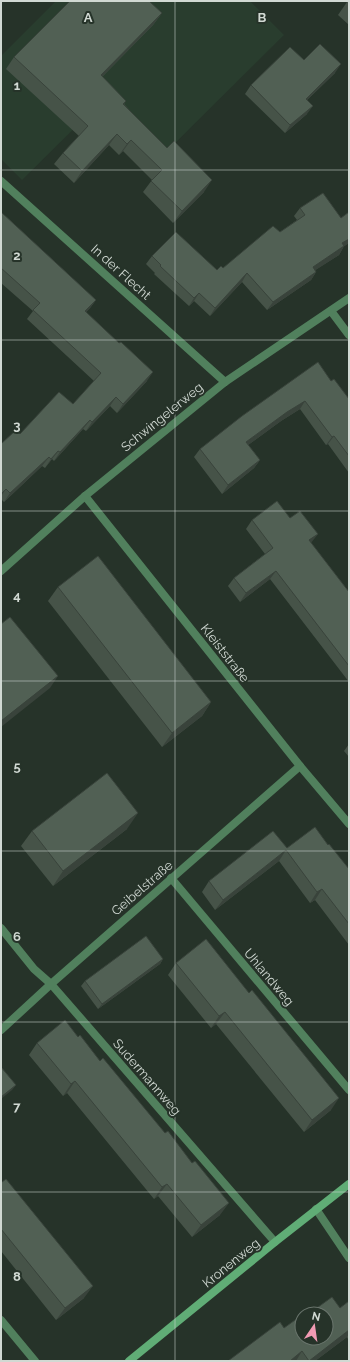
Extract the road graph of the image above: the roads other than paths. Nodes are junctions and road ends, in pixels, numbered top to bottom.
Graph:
1 (1, 181) edge
2 (349, 298) edge
3 (331, 311) junction
4 (349, 335) edge
5 (225, 382) junction
6 (85, 496) junction
7 (1, 571) edge
8 (300, 766) junction
9 (349, 824) edge
10 (171, 878) junction
11 (1, 928) edge
12 (51, 984) junction
13 (1, 1030) edge
14 (349, 1090) edge
15 (349, 1184) edge
16 (316, 1209) junction
17 (275, 1242) junction
18 (349, 1258) edge
19 (1, 1320) edge
20 (35, 1361) edge
21 (129, 1361) edge

1 - 5 street, In der Flecht
2 - 3 street, Schwingelerweg
3 - 4 street
3 - 5 street, Schwingelerweg
5 - 6 street, Schwingelerweg
6 - 7 street, Schwingelerweg
6 - 8 street, Kleiststraße
8 - 9 street, Kleiststraße
8 - 10 street, Geibelstraße
10 - 12 street, Geibelstraße
10 - 14 street, Uhlandweg
11 - 12 street, Sudermannweg
12 - 13 street, Geibelstraße
12 - 17 street, Sudermannweg
15 - 16 street, Kronenweg
16 - 17 street, Kronenweg
16 - 18 street
17 - 21 street, Kronenweg
19 - 20 street

